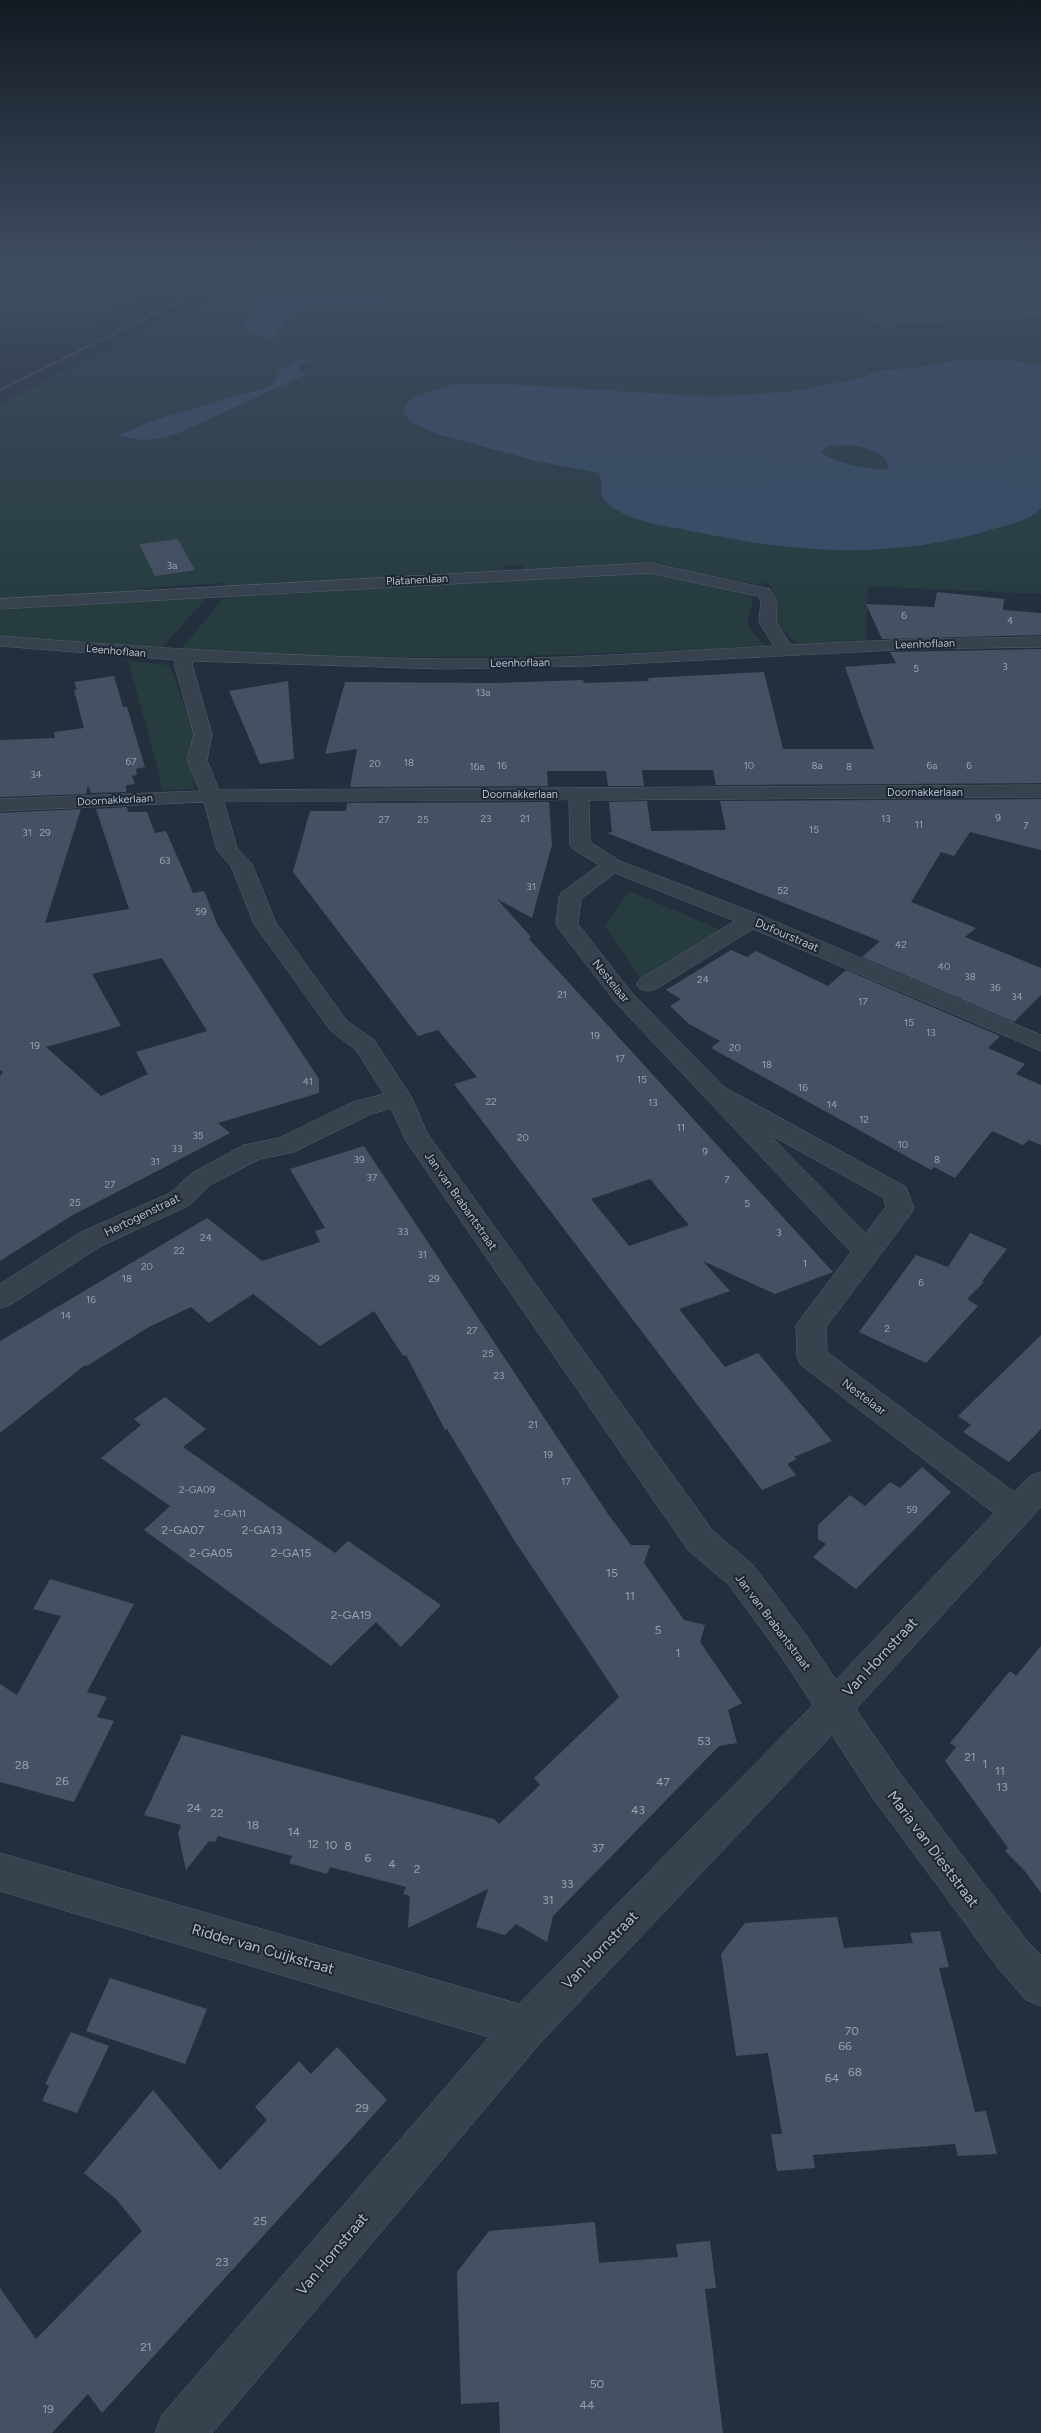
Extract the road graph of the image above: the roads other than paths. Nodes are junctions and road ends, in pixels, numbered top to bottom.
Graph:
1 (0, 604) edge
2 (0, 641) edge
3 (1041, 642) edge
4 (786, 652) junction
5 (187, 656) junction
6 (1041, 791) edge
7 (579, 794) junction
8 (212, 796) junction
9 (0, 805) edge
10 (613, 865) junction
11 (752, 920) junction
12 (648, 984) dead end
13 (1041, 1044) edge
14 (715, 1093) junction
15 (399, 1098) junction
16 (867, 1252) junction
17 (0, 1298) edge
18 (1041, 1485) edge
19 (1016, 1512) junction
20 (834, 1707) junction
21 (0, 1872) edge
22 (1041, 1985) edge
23 (526, 2026) junction
24 (180, 2433) edge

1 - 4 street, Platanenlaan
2 - 5 street, Leenhoflaan
3 - 4 street, Leenhoflaan
4 - 5 street, Leenhoflaan
5 - 8 street, Jan van Brabantstraat
6 - 7 street, Doornakkerlaan
7 - 8 street, Doornakkerlaan
7 - 10 street, Dufourstraat
8 - 9 street, Doornakkerlaan
8 - 15 street, Jan van Brabantstraat
10 - 11 street, Dufourstraat
10 - 14 street, Nestelaar
11 - 12 street
11 - 13 street, Dufourstraat
14 - 16 street, Nestelaar
14 - 16 street, Nestelaar
15 - 17 street, Hertogenstraat
15 - 20 street, Jan van Brabantstraat
16 - 19 street, Nestelaar
18 - 19 street, Van Hornstraat
19 - 20 street, Van Hornstraat
20 - 22 street, Maria van Dieststraat
20 - 23 street, Van Hornstraat
21 - 23 street, Ridder van Cuijkstraat
23 - 24 street, Van Hornstraat

